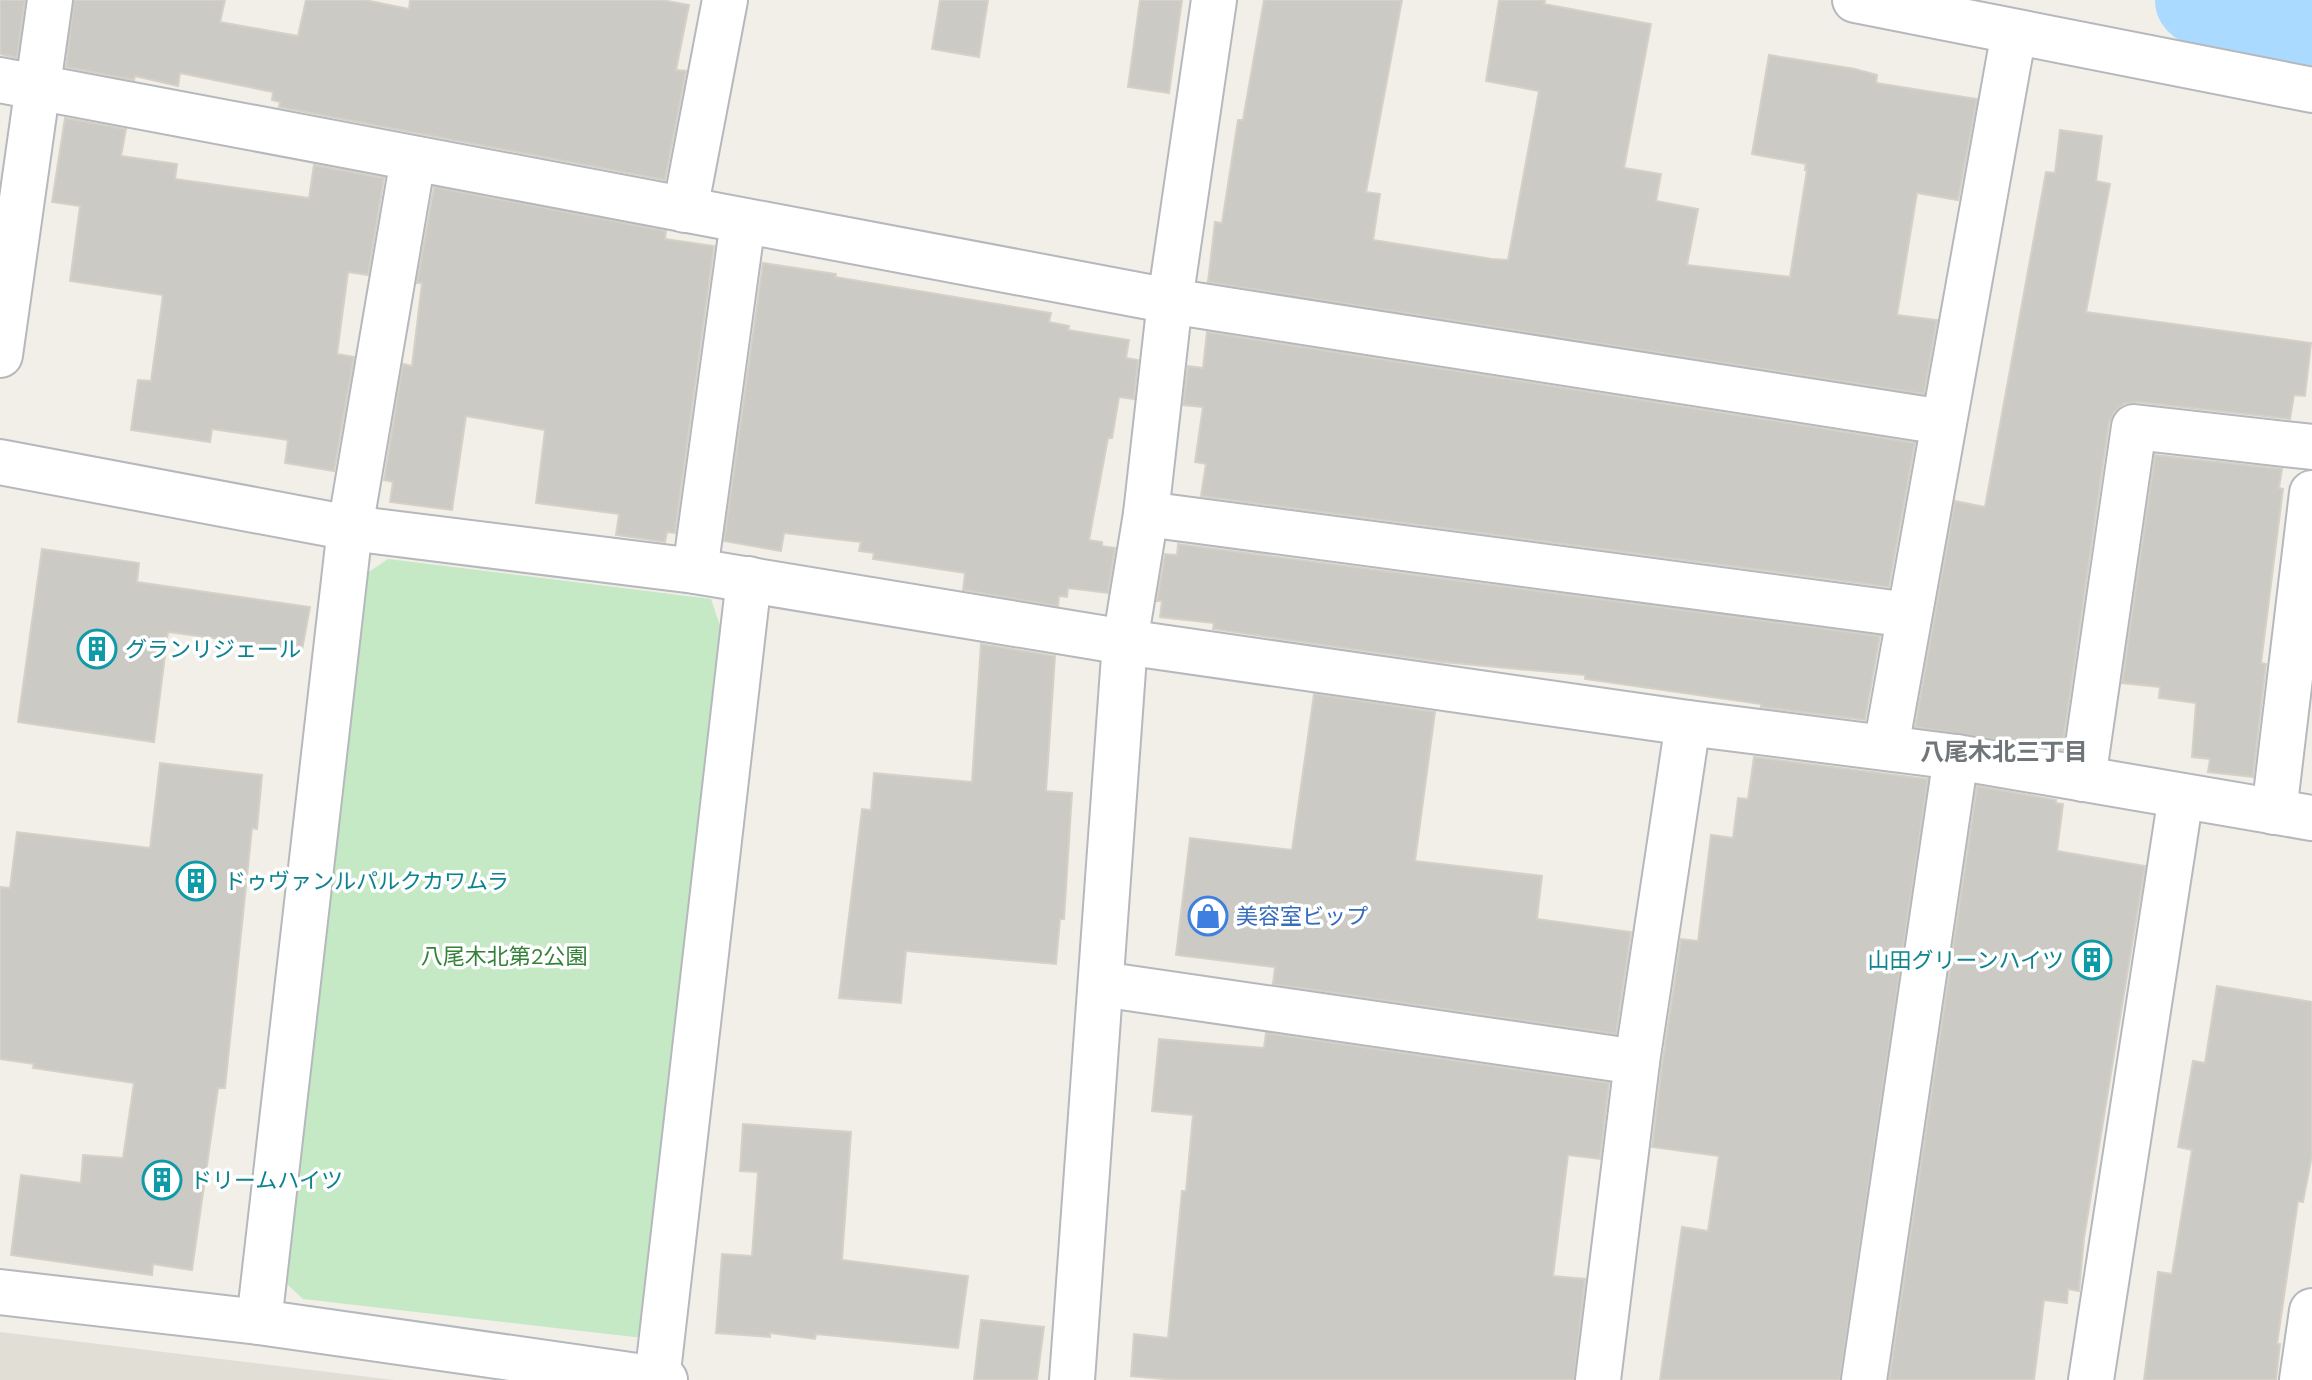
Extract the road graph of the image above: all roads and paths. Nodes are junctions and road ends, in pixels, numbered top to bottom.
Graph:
1 (50, 0) edge
2 (725, 0) edge
3 (1214, 0) edge
4 (1855, 0) edge
5 (2014, 32) junction
6 (19, 84) edge
7 (2312, 90) edge
8 (413, 159) junction
9 (685, 210) junction
10 (743, 221) junction
11 (1170, 301) junction
12 (0, 355) edge
13 (1943, 422) junction
14 (2312, 447) edge
15 (0, 462) edge
16 (2312, 493) edge
17 (1146, 514) junction
18 (350, 528) junction
19 (695, 571) junction
20 (749, 579) junction
21 (1909, 615) junction
22 (2303, 641) edge
23 (1125, 642) junction
24 (1688, 723) junction
25 (1886, 747) junction
26 (1956, 757) junction
27 (2083, 779) junction
28 (2181, 796) junction
29 (2293, 815) edge
30 (1101, 984) junction
31 (1637, 1062) junction
32 (0, 1292) edge
33 (2312, 1311) edge
34 (259, 1322) junction
35 (657, 1380) edge
36 (665, 1380) edge
37 (1072, 1380) edge
38 (1598, 1380) edge
39 (1864, 1380) edge
40 (2091, 1380) edge
41 (2302, 1380) edge

1 - 6 street
2 - 9 street
3 - 11 street
4 - 5 street
5 - 7 street
5 - 13 street
6 - 8 street
6 - 12 street
8 - 9 street
8 - 18 street
9 - 10 street
10 - 11 street
10 - 19 street
11 - 13 street
11 - 17 street
13 - 21 street
14 - 27 street
15 - 18 street
16 - 22 street
17 - 21 street
17 - 23 street
18 - 19 street
18 - 34 street
19 - 20 street
20 - 23 street
20 - 35 street
21 - 25 street
22 - 29 street
23 - 24 street
23 - 30 street
24 - 25 street
24 - 31 street
25 - 26 street
26 - 27 street
26 - 39 street
27 - 28 street
28 - 29 street
28 - 40 street
30 - 31 street
30 - 37 street
31 - 38 street
32 - 34 street
33 - 41 street
34 - 35 street
35 - 36 street

